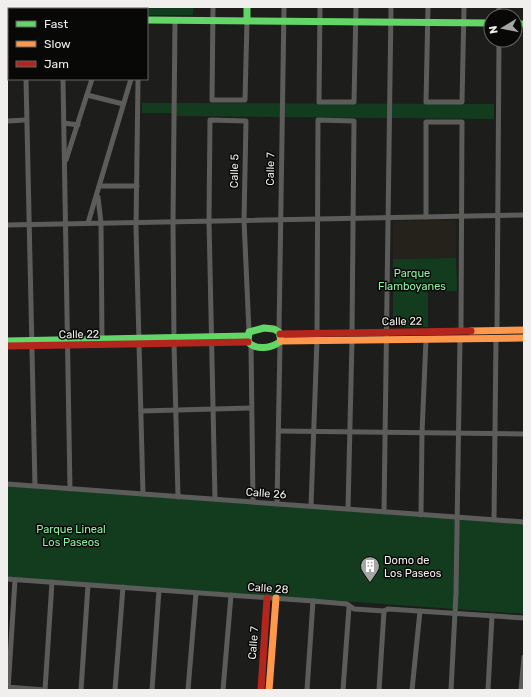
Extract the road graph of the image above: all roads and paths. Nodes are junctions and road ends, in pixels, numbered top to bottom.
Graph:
1 (213, 7) edge
2 (247, 7) edge
3 (284, 7) edge
4 (320, 7) edge
5 (356, 7) edge
6 (391, 7) edge
7 (428, 7) edge
8 (464, 7) edge
9 (148, 20) edge
10 (175, 20) junction
11 (213, 21) junction
12 (247, 21) junction
13 (283, 21) junction
14 (320, 21) junction
15 (355, 22) junction
16 (391, 22) junction
17 (427, 23) junction
18 (464, 23) junction
19 (483, 23) edge
20 (499, 48) edge
21 (26, 80) edge
22 (63, 80) edge
23 (92, 80) edge
24 (131, 80) edge
25 (138, 80) edge
26 (87, 95) junction
27 (123, 104) junction
28 (7, 120) edge
29 (26, 120) junction
30 (64, 123) junction
31 (78, 125) junction
32 (65, 164) junction
33 (100, 186) junction
34 (137, 186) junction
35 (98, 194) junction
36 (524, 215) edge
37 (461, 216) junction
38 (498, 216) junction
39 (426, 217) junction
40 (353, 218) junction
41 (389, 218) junction
42 (317, 219) junction
43 (244, 220) junction
44 (280, 220) junction
45 (209, 221) junction
46 (136, 222) junction
47 (173, 222) junction
48 (88, 223) junction
49 (101, 223) junction
50 (28, 224) junction
51 (66, 224) junction
52 (7, 225) edge
53 (524, 330) edge
54 (496, 334) junction
55 (460, 335) junction
56 (352, 336) junction
57 (387, 336) junction
58 (280, 337) junction
59 (317, 337) junction
60 (524, 338) edge
61 (102, 339) junction
62 (249, 339) junction
63 (426, 339) junction
64 (174, 340) junction
65 (211, 340) junction
66 (7, 341) edge
67 (139, 341) junction
68 (67, 342) junction
69 (31, 343) junction
70 (7, 346) edge
71 (251, 408) junction
72 (176, 409) junction
73 (213, 409) junction
74 (141, 411) junction
75 (279, 431) junction
76 (314, 431) junction
77 (350, 432) junction
78 (386, 432) junction
79 (422, 433) junction
80 (459, 434) junction
81 (496, 434) junction
82 (524, 434) edge
83 (7, 484) edge
84 (35, 486) junction
85 (70, 489) junction
86 (143, 494) junction
87 (178, 497) junction
88 (214, 499) junction
89 (253, 502) junction
90 (277, 504) junction
91 (310, 506) junction
92 (348, 509) junction
93 (384, 512) junction
94 (421, 514) junction
95 (457, 517) junction
96 (494, 520) junction
97 (524, 522) edge
98 (7, 579) edge
99 (15, 580) junction
100 (52, 582) junction
101 (88, 585) junction
102 (123, 587) junction
103 (159, 590) junction
104 (196, 593) junction
105 (231, 595) junction
106 (267, 598) junction
107 (276, 598) junction
108 (313, 601) junction
109 (349, 607) junction
110 (384, 611) junction
111 (420, 611) junction
112 (456, 613) junction
113 (492, 616) junction
114 (524, 618) edge
115 (524, 657) edge
116 (8, 688) edge
117 (45, 690) edge
118 (81, 690) edge
119 (115, 690) edge
120 (152, 690) edge
121 (188, 690) edge
122 (223, 690) edge
123 (261, 690) edge
124 (269, 690) edge
125 (307, 690) edge
126 (343, 690) edge
127 (379, 690) edge
128 (412, 690) edge
129 (451, 690) edge
130 (488, 690) edge
131 (522, 690) edge

1 - 11 street
2 - 12 street
3 - 13 street, Calle 7
4 - 14 street
5 - 15 street
6 - 16 street
7 - 17 street
8 - 18 street
9 - 10 street
10 - 11 street
10 - 47 street
11 - 12 street
11 - 12 street
12 - 13 street
13 - 14 street
13 - 44 street, Calle 7
14 - 15 street
14 - 15 street
15 - 16 street
16 - 17 street
16 - 41 street
17 - 18 street
17 - 18 street
18 - 19 street
20 - 38 street
21 - 29 street
22 - 30 street
23 - 26 street
24 - 27 street
25 - 34 street
26 - 27 street
26 - 31 street
27 - 33 street
28 - 29 street
29 - 50 street
30 - 31 street
30 - 32 street
31 - 32 street
32 - 51 street
33 - 34 street
33 - 35 street
34 - 46 street
35 - 48 street
35 - 49 street
36 - 38 street
37 - 38 street
37 - 39 street
37 - 39 street
37 - 55 street
38 - 54 street
39 - 41 street
40 - 41 street
40 - 42 street
40 - 42 street
40 - 56 street
41 - 57 street
42 - 44 street
42 - 59 street
43 - 44 street
43 - 45 street
43 - 45 street, Calle 5
43 - 62 street, Calle 5
44 - 58 street, Calle 7
45 - 47 street
45 - 65 street
46 - 47 street
46 - 49 street
46 - 67 street
47 - 64 street
48 - 49 street
48 - 51 street
49 - 61 street
50 - 51 street
50 - 52 street
50 - 69 street
51 - 68 street
53 - 54 street, Calle 22
54 - 55 street, Calle 22
54 - 60 street, Calle 22
54 - 81 street
55 - 57 street, Calle 22
55 - 63 street, Calle 22
55 - 80 street
56 - 57 street, Calle 22
56 - 59 street, Calle 22
56 - 77 street
57 - 63 street, Calle 22
57 - 78 street
58 - 59 street, Calle 22
58 - 62 street
58 - 62 street
58 - 75 street, Calle 7
59 - 76 street
61 - 67 street, Calle 22
61 - 68 street, Calle 22
62 - 65 street, Calle 22
62 - 71 street, Calle 5
63 - 79 street
64 - 65 street, Calle 22
64 - 67 street, Calle 22
64 - 72 street
65 - 73 street
66 - 69 street, Calle 22
67 - 68 street, Calle 22
67 - 74 street
68 - 69 street, Calle 22
68 - 85 street
69 - 70 street, Calle 22
69 - 84 street
71 - 73 street
71 - 89 street, Calle 5
72 - 73 street
72 - 74 street
72 - 87 street
73 - 88 street
74 - 86 street
75 - 76 street
75 - 90 street, Calle 7
76 - 77 street
76 - 91 street
77 - 78 street
77 - 92 street
78 - 79 street
78 - 93 street
79 - 80 street
79 - 94 street
80 - 81 street
80 - 95 street
81 - 82 street
81 - 96 street
83 - 84 street, Calle 26
84 - 85 street, Calle 26
85 - 86 street, Calle 26
86 - 87 street, Calle 26
87 - 88 street, Calle 26
88 - 89 street, Calle 26
89 - 90 street, Calle 26
90 - 91 street, Calle 26
91 - 92 street, Calle 26
92 - 93 street, Calle 26
93 - 94 street, Calle 26
94 - 95 street, Calle 26
95 - 96 street, Calle 26
95 - 112 street
96 - 97 street, Calle 26
98 - 99 street, Calle 28
99 - 100 street, Calle 28
99 - 116 street
100 - 101 street, Calle 28
100 - 117 street
101 - 102 street, Calle 28
101 - 118 street
102 - 103 street, Calle 28
102 - 119 street
103 - 104 street, Calle 28
103 - 120 street
104 - 105 street, Calle 28
104 - 121 street
105 - 106 street, Calle 28
105 - 122 street
106 - 107 street, Calle 28
106 - 123 street, Calle 7
107 - 108 street, Calle 28
107 - 124 street, Calle 7
108 - 109 street, Calle 28
108 - 125 street
109 - 110 street, Calle 28
109 - 126 street
110 - 111 street, Calle 28
110 - 127 street
111 - 112 street, Calle 28
111 - 128 street
112 - 113 street, Calle 28
112 - 129 street
113 - 114 street, Calle 28
113 - 130 street
115 - 131 street
116 - 117 street

